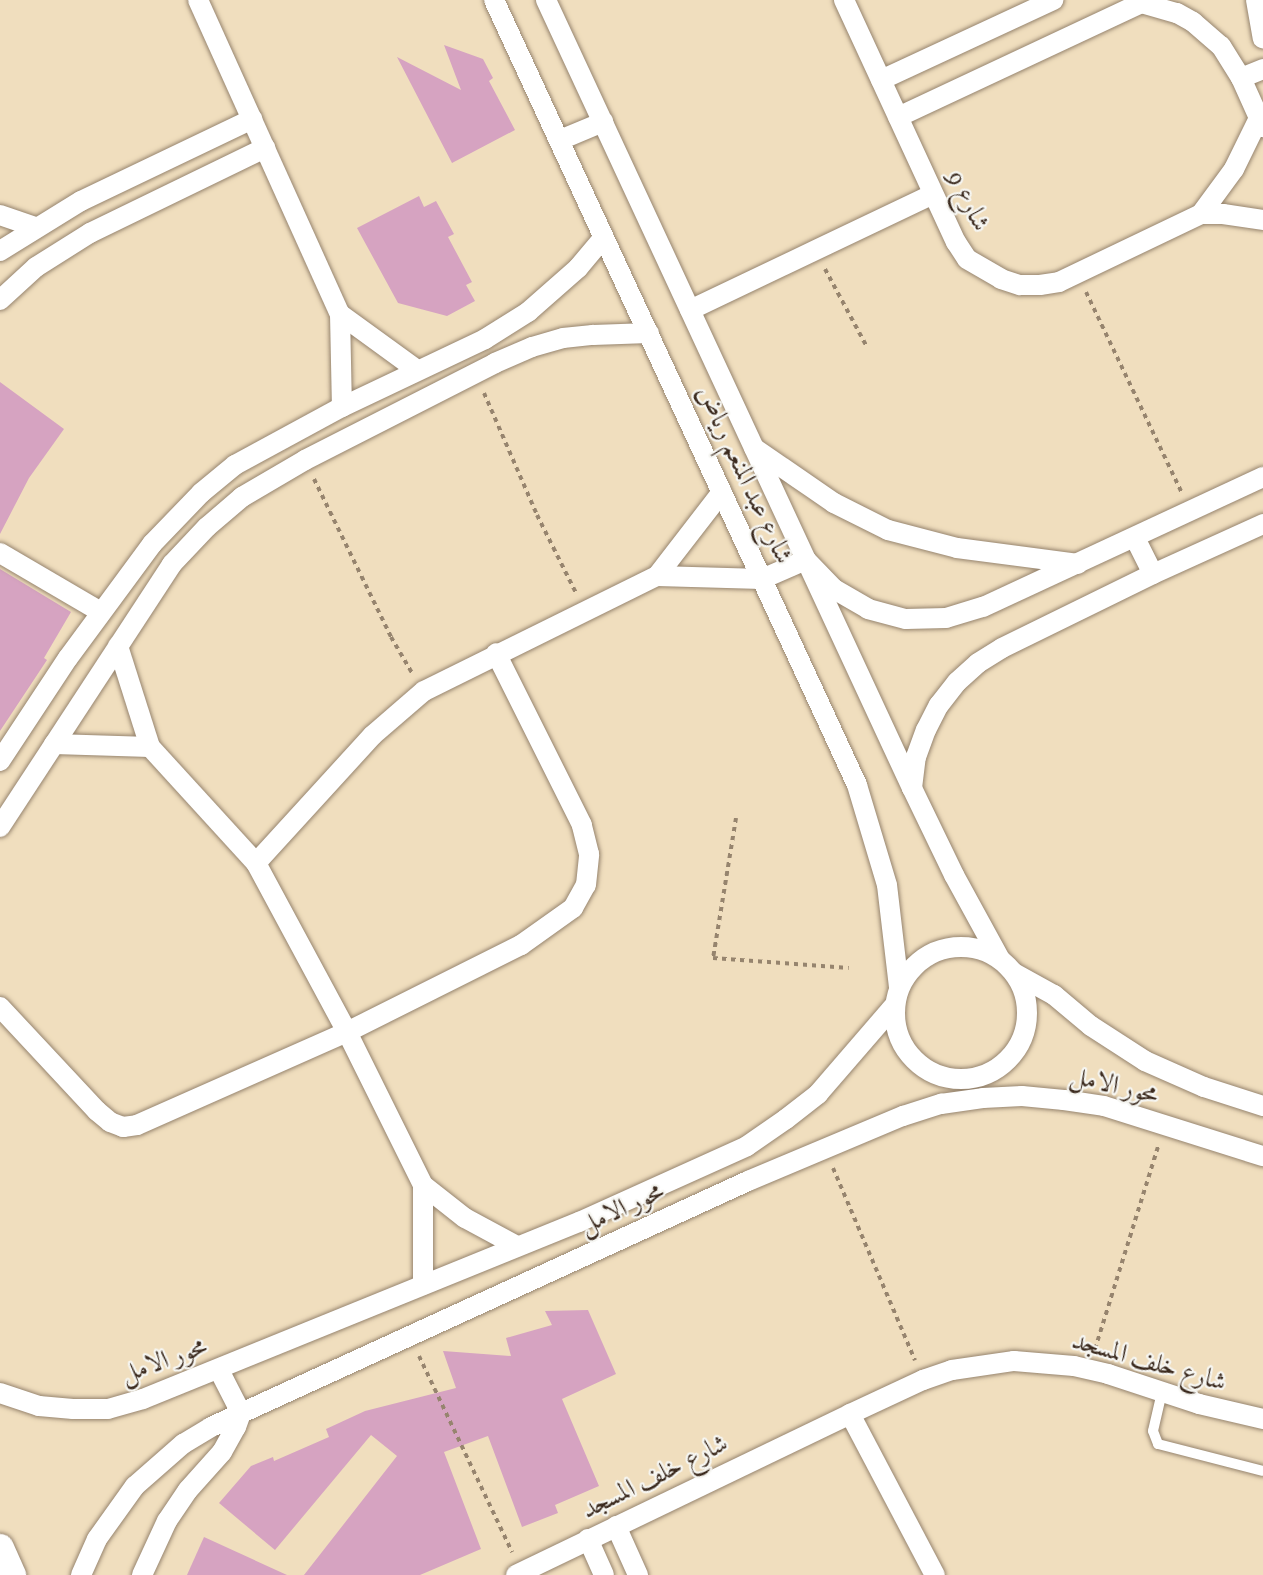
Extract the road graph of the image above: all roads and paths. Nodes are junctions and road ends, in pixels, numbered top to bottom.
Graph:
1 (198, 0) edge
2 (494, 0) edge
3 (546, 0) edge
4 (563, 0) edge
5 (844, 0) edge
6 (1053, 0) edge
7 (1256, 0) edge
8 (1145, 2) edge
9 (556, 20) junction
10 (1263, 38) edge
11 (1263, 69) edge
12 (1241, 78) junction
13 (881, 80) junction
14 (898, 117) junction
15 (252, 119) junction
16 (603, 122) junction
17 (1261, 122) edge
18 (560, 140) junction
19 (265, 148) junction
20 (933, 194) junction
21 (0, 214) edge
22 (1201, 214) junction
23 (1263, 220) edge
24 (34, 227) junction
25 (604, 237) junction
26 (814, 249) junction
27 (0, 251) edge
28 (1078, 275) junction
29 (0, 300) edge
30 (690, 310) junction
31 (340, 314) junction
32 (649, 333) junction
33 (485, 339) junction
34 (866, 345) dead end
35 (495, 363) junction
36 (417, 370) junction
37 (475, 373) junction
38 (342, 407) junction
39 (754, 448) junction
40 (305, 460) junction
41 (1263, 477) edge
42 (722, 492) junction
43 (1191, 512) junction
44 (1263, 524) edge
45 (1135, 538) junction
46 (152, 544) junction
47 (0, 553) edge
48 (807, 560) junction
49 (172, 564) junction
50 (1078, 564) junction
51 (1153, 574) junction
52 (657, 576) junction
53 (762, 579) junction
54 (585, 610) junction
55 (101, 612) junction
56 (118, 646) junction
57 (496, 653) junction
58 (424, 691) junction
59 (54, 744) junction
60 (150, 747) junction
61 (0, 761) edge
62 (912, 788) junction
63 (736, 818) dead end
64 (0, 827) edge
65 (256, 863) junction
66 (1000, 959) junction
67 (849, 968) dead end
68 (1014, 973) junction
69 (897, 997) junction
70 (0, 1007) edge
71 (347, 1032) junction
72 (988, 1074) junction
73 (969, 1080) junction
74 (1022, 1096) junction
75 (941, 1104) junction
76 (1263, 1106) edge
77 (1165, 1126) junction
78 (825, 1151) junction
79 (1263, 1156) edge
80 (423, 1185) junction
81 (517, 1246) junction
82 (423, 1285) junction
83 (410, 1336) junction
84 (1089, 1368) junction
85 (219, 1370) junction
86 (923, 1380) junction
87 (1162, 1392) junction
88 (0, 1393) edge
89 (241, 1413) junction
90 (850, 1414) junction
91 (1263, 1419) edge
92 (1263, 1471) edge
93 (616, 1526) junction
94 (588, 1539) junction
95 (0, 1548) edge
96 (519, 1574) edge
97 (12, 1575) edge
98 (81, 1575) edge
99 (142, 1575) edge
100 (604, 1575) edge
101 (638, 1575) edge
102 (935, 1575) edge

1 - 15 street
2 - 18 street, شارع عبد المنعم رياض
3 - 9 street, شارع عبد المنعم رياض
4 - 9 street
5 - 13 street, شارع 9
6 - 13 street
7 - 10 street
8 - 12 street
8 - 14 street
9 - 16 street, شارع عبد المنعم رياض
11 - 12 street
12 - 17 street
13 - 14 street, شارع 9
14 - 20 street, شارع 9
15 - 19 street
15 - 24 street
16 - 18 street
16 - 30 street, شارع عبد المنعم رياض
17 - 22 street, شارع 9
18 - 25 street, شارع عبد المنعم رياض
19 - 29 street
19 - 31 street
20 - 26 street
20 - 28 street, شارع 9
21 - 24 street
22 - 23 street
22 - 28 street, شارع 9
24 - 27 street
25 - 32 street, شارع عبد المنعم رياض
25 - 33 street
26 - 30 street
26 - 34 path
28 - 43 path
30 - 39 street, شارع عبد المنعم رياض
31 - 36 street
31 - 38 street
32 - 35 street
32 - 42 street, شارع عبد المنعم رياض
33 - 35 street
33 - 36 street
35 - 37 street
36 - 38 street
37 - 40 street
37 - 54 path
38 - 46 street
39 - 48 street, شارع عبد المنعم رياض
39 - 50 street
40 - 49 street
40 - 58 path
41 - 43 street
42 - 52 street
42 - 53 street, شارع عبد المنعم رياض
43 - 45 street
44 - 51 street
45 - 50 street
45 - 51 street
46 - 49 street
46 - 55 street
47 - 55 street
48 - 50 street
48 - 53 street
48 - 62 street, شارع عبد المنعم رياض
49 - 56 street
51 - 62 street
52 - 53 street
52 - 54 street
53 - 69 street, شارع عبد المنعم رياض
54 - 57 street
55 - 61 street
56 - 59 street
56 - 60 street
57 - 58 street
57 - 71 street
58 - 65 street
59 - 60 street
59 - 64 street
60 - 65 street
62 - 66 street, شارع عبد المنعم رياض
63 - 67 path
65 - 71 street
66 - 68 street
66 - 69 street
68 - 72 street
68 - 76 street
69 - 73 street
69 - 81 street, محور الامل
70 - 71 street
71 - 80 street
72 - 73 street
72 - 74 street
73 - 75 street
74 - 75 street, محور الامل
74 - 77 street, محور الامل
75 - 78 street, محور الامل
77 - 79 street, محور الامل
77 - 84 path
78 - 83 street, محور الامل
78 - 86 path
80 - 81 street
80 - 82 street
81 - 82 street, محور الامل
82 - 85 street, محور الامل
83 - 89 street, محور الامل
83 - 96 path
84 - 86 street, شارع خلف المسجد
84 - 87 street, شارع خلف المسجد
85 - 88 street, محور الامل
85 - 89 street
86 - 90 street, شارع خلف المسجد
87 - 91 street, شارع خلف المسجد
87 - 92 lane
89 - 98 street, محور الامل
89 - 99 street
90 - 93 street, شارع خلف المسجد
90 - 102 street
93 - 94 street, شارع خلف المسجد
93 - 101 street
94 - 96 street, شارع خلف المسجد
94 - 100 street
95 - 97 street

